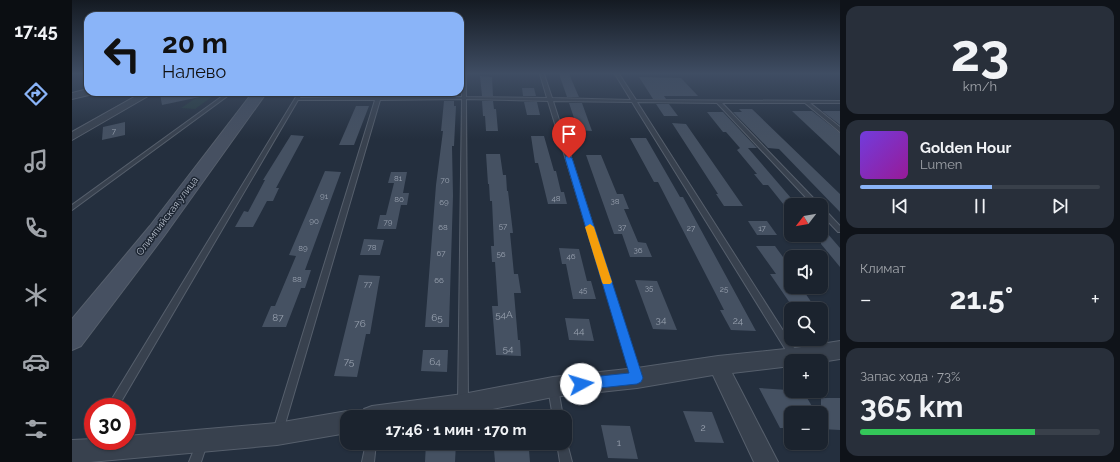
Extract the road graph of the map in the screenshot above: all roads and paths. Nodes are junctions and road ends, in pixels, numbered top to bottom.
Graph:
1 (143, 96) edge
2 (226, 96) edge
3 (257, 96) edge
4 (298, 96) edge
5 (379, 96) edge
6 (407, 96) edge
7 (549, 96) edge
8 (630, 96) edge
9 (464, 98) junction
10 (550, 99) junction
11 (634, 102) junction
12 (719, 102) junction
13 (806, 102) junction
14 (840, 102) edge
15 (840, 130) edge
16 (72, 137) edge
17 (810, 198) edge
18 (72, 208) edge
19 (828, 217) edge
20 (840, 230) edge
21 (72, 338) edge
22 (840, 350) edge
23 (793, 354) edge
24 (814, 354) edge
25 (784, 358) edge
26 (718, 365) junction
27 (637, 378) junction
28 (553, 387) junction
29 (117, 398) edge
30 (463, 405) junction
31 (426, 410) edge
32 (557, 410) edge
33 (340, 423) edge
34 (277, 434) junction
35 (203, 442) junction
36 (83, 447) edge
37 (370, 450) edge
38 (563, 450) edge
39 (195, 462) edge
40 (368, 462) edge
41 (566, 462) edge
42 (766, 462) edge

1 - 16 street
2 - 18 lane
3 - 21 street, Олимпийская улица
4 - 29 lane
5 - 34 lane
6 - 9 lane
7 - 10 lane
8 - 11 lane
9 - 10 lane
9 - 30 lane
10 - 11 lane
10 - 27 lane
11 - 12 lane
11 - 23 lane
12 - 13 lane
12 - 17 lane
13 - 14 lane
13 - 15 lane
19 - 20 lane
22 - 24 street
25 - 26 street
26 - 27 street
26 - 42 street
27 - 28 street
28 - 30 street
28 - 32 lane
30 - 31 street
33 - 34 street
34 - 35 street
35 - 36 street
35 - 39 lane
37 - 40 lane
38 - 41 lane

